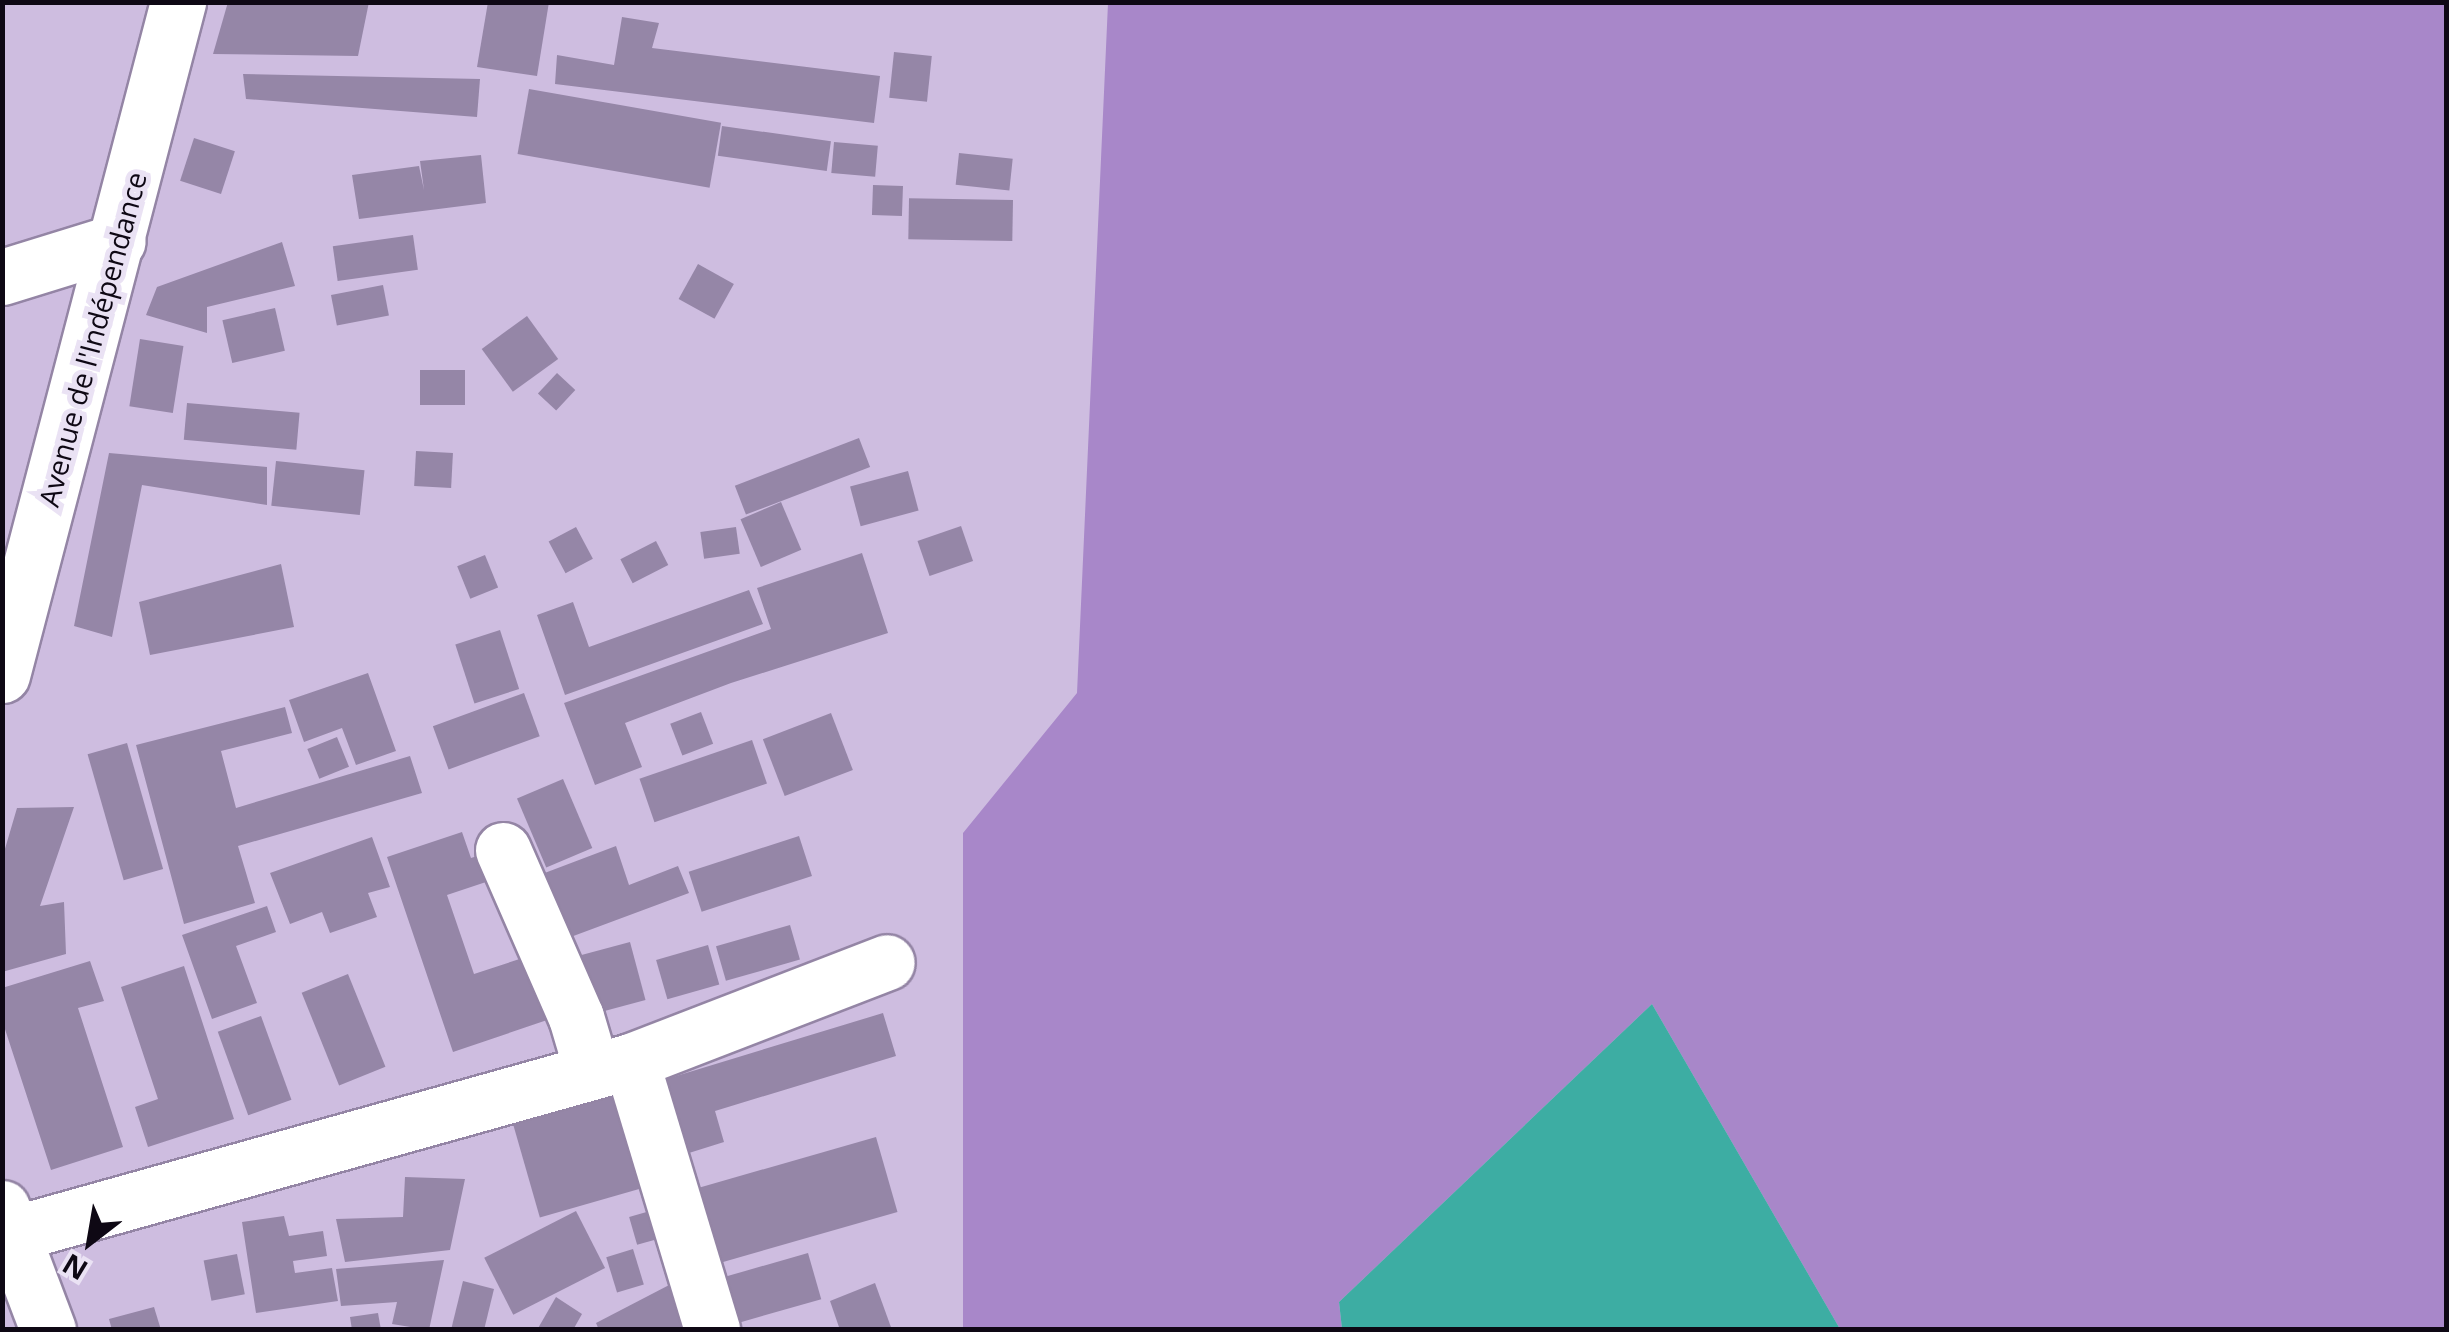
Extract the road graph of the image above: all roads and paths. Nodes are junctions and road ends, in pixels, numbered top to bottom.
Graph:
1 (178, 2) edge
2 (118, 242) junction
3 (2, 277) edge
4 (2, 675) edge
5 (503, 850) dead end
6 (887, 962) dead end
7 (612, 1066) junction
8 (8, 1221) edge
9 (48, 1330) edge
10 (712, 1330) edge

1 - 2 street, Avenue de l'Indépendance
2 - 3 street
2 - 4 street, Avenue de l'Indépendance
5 - 7 street
6 - 7 street
7 - 8 street
7 - 10 street
8 - 9 street

